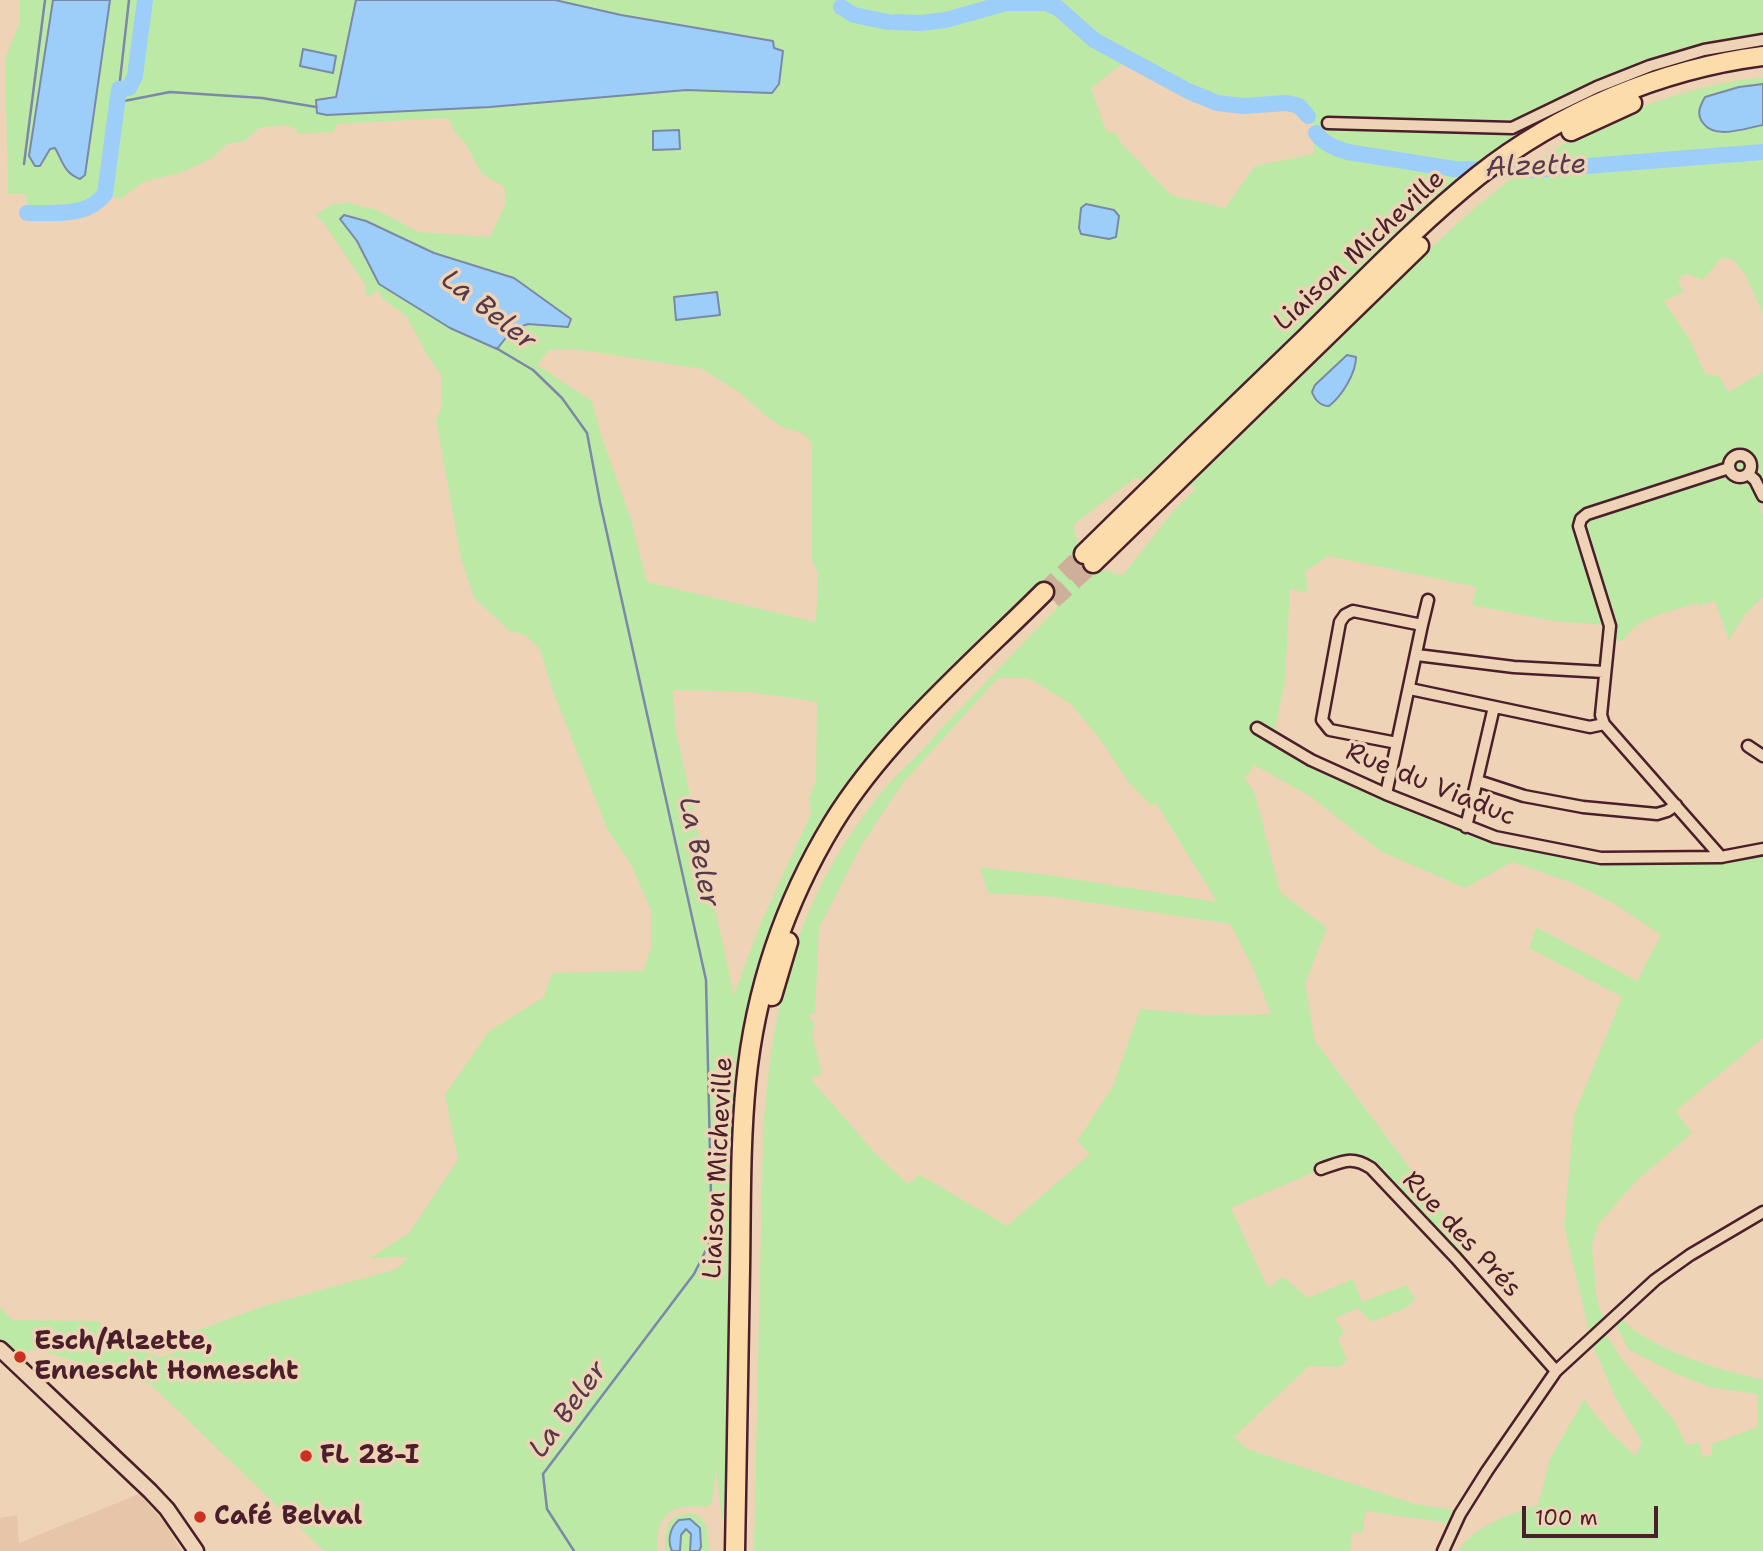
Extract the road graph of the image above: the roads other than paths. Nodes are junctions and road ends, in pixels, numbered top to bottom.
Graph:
1 (1763, 40) edge
2 (1763, 56) edge
3 (1763, 68) edge
4 (1328, 123) dead end
5 (1497, 170) junction
6 (1763, 456) edge
7 (1751, 462) junction
8 (1729, 468) junction
9 (1748, 474) junction
10 (1763, 496) edge
11 (1428, 600) dead end
12 (1422, 625) junction
13 (1417, 655) junction
14 (1604, 672) junction
15 (1410, 689) junction
16 (1494, 707) junction
17 (1604, 724) junction
18 (1257, 728) dead end
19 (1397, 743) junction
20 (1748, 747) dead end
21 (1763, 756) edge
22 (1478, 781) junction
23 (1387, 794) junction
24 (1676, 805) junction
25 (1466, 827) junction
26 (1763, 849) edge
27 (1721, 857) junction
28 (1321, 1169) dead end
29 (1763, 1212) edge
30 (1758, 1219) edge
31 (0, 1349) edge
32 (1556, 1371) junction
33 (197, 1550) edge
34 (735, 1551) edge
35 (746, 1551) edge
36 (1443, 1551) edge

1 - 4 street
2 - 5 highway, Liaison Micheville
3 - 5 highway, Liaison Micheville
5 - 5 highway, Liaison Micheville
6 - 7 street
7 - 8 street
7 - 9 street
8 - 9 street
8 - 14 street
9 - 10 street
11 - 12 street
12 - 13 street
12 - 19 street
13 - 14 street
13 - 15 street
14 - 17 street
15 - 16 street
15 - 19 street
16 - 17 street
16 - 22 street
17 - 24 street
18 - 23 street, Rue du Viaduc
19 - 23 street
20 - 21 street
22 - 24 street
22 - 25 street
23 - 25 street, Rue du Viaduc
24 - 27 street
25 - 27 street, Rue du Viaduc
26 - 27 street, Rue du Viaduc
28 - 32 street, Rue des Prés
29 - 30 street
30 - 32 street
31 - 33 main road
32 - 36 street
34 - 35 highway, Liaison Micheville

